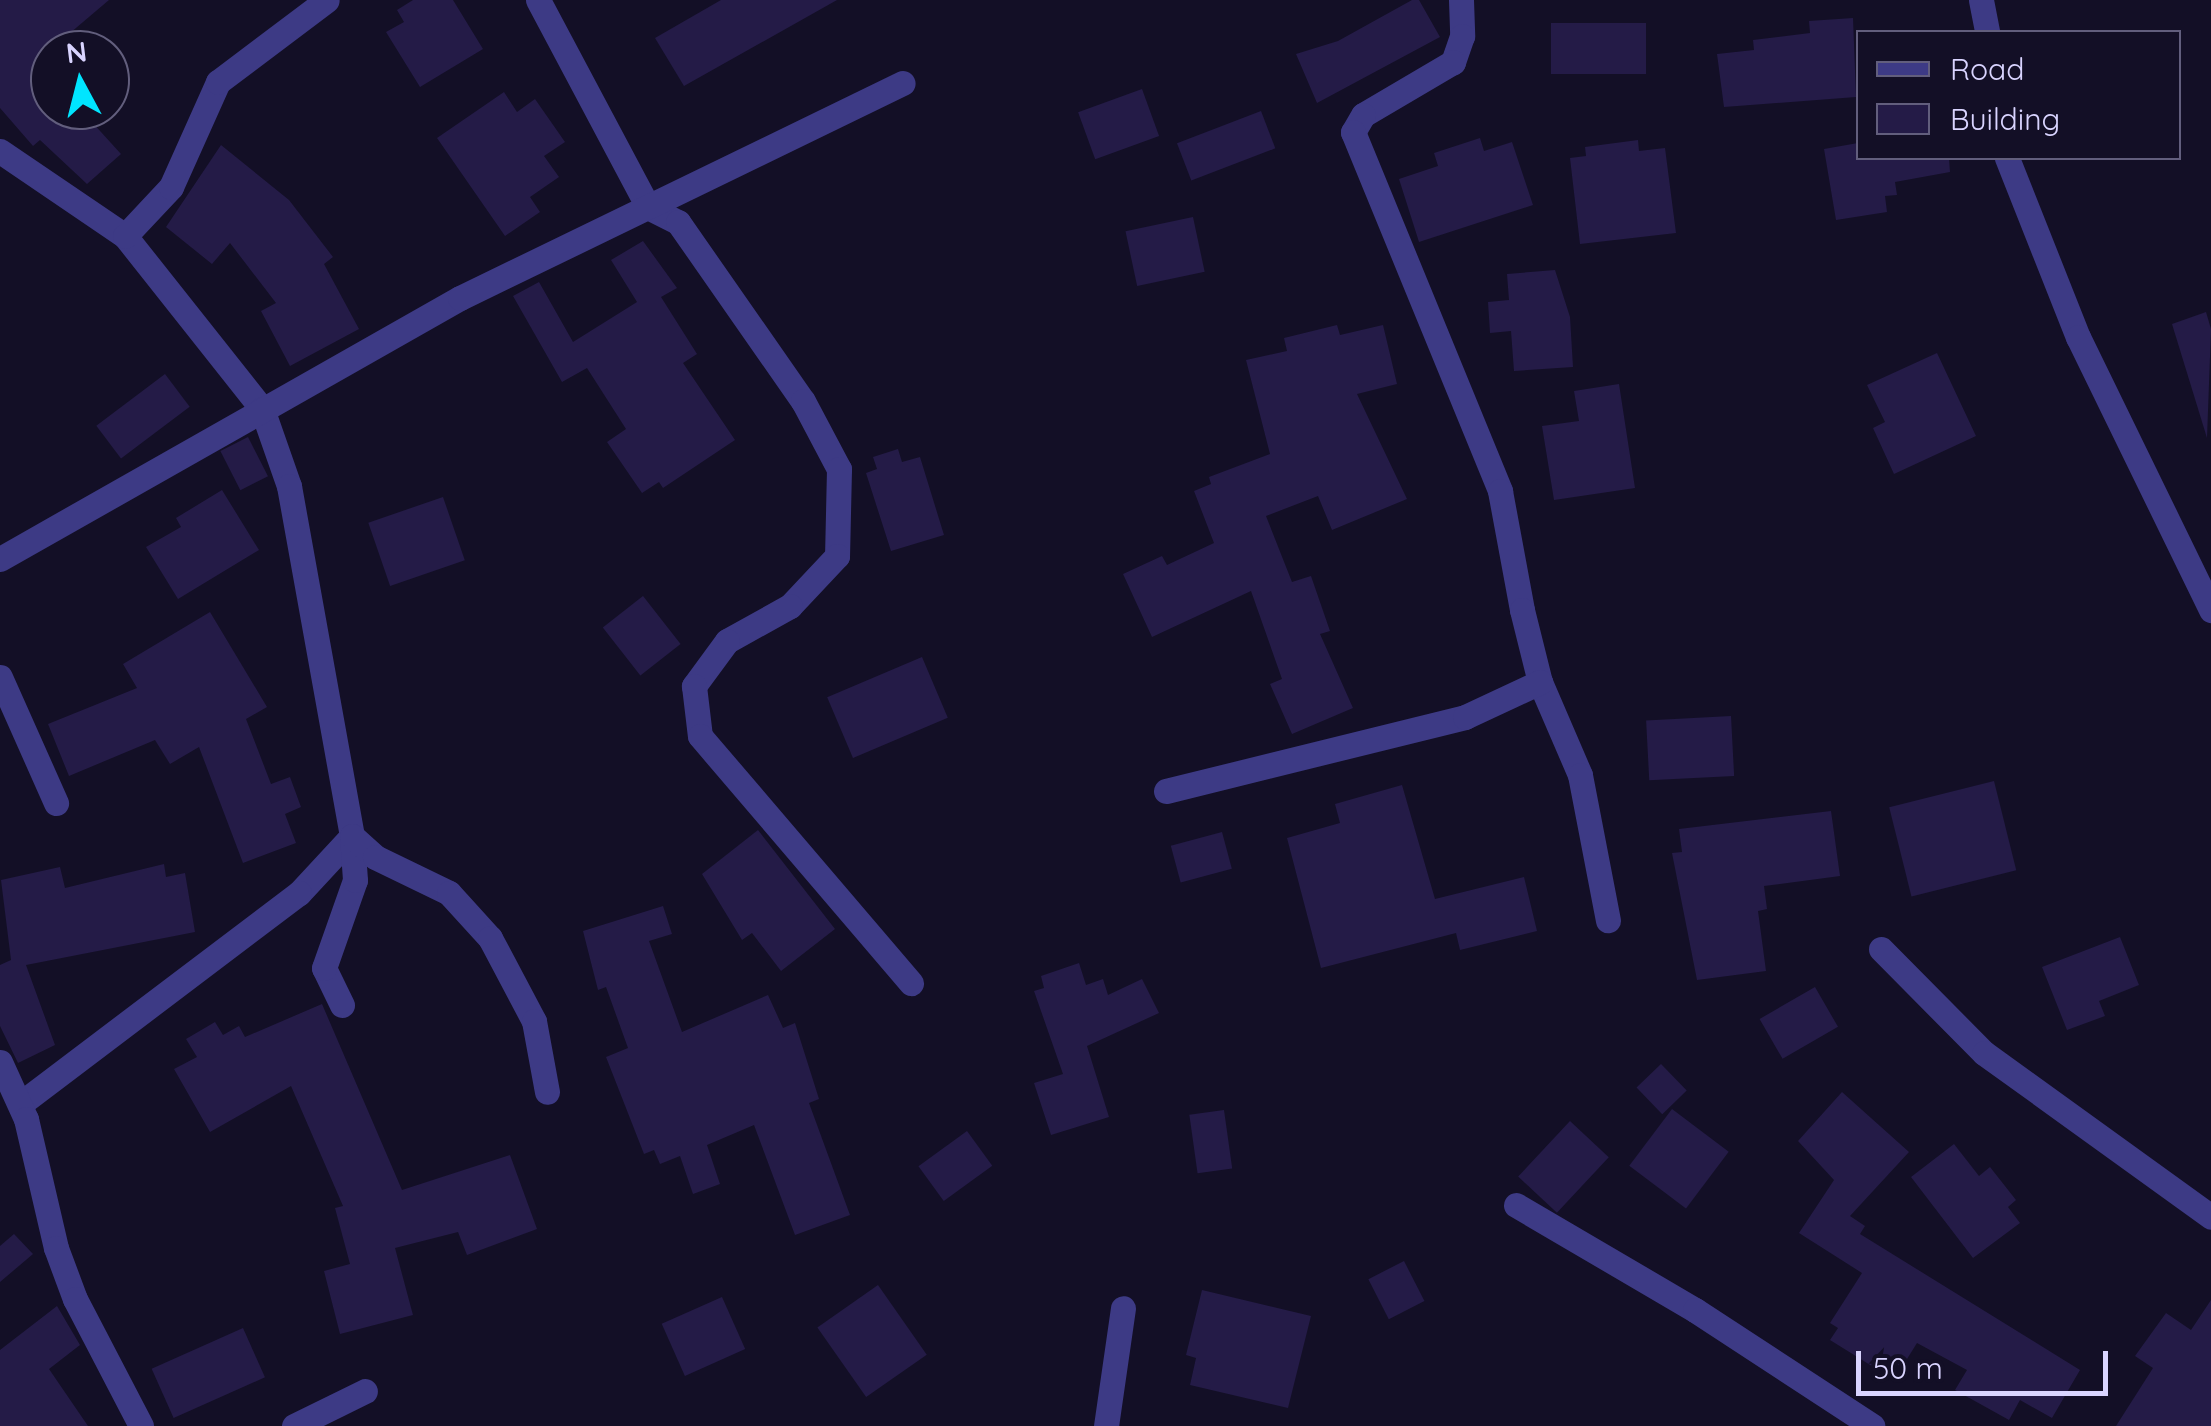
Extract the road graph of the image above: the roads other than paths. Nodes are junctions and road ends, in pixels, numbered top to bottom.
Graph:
1 (328, 0) edge
2 (538, 0) edge
3 (1461, 0) edge
4 (1981, 0) edge
5 (1987, 30) edge
6 (902, 83) dead end
7 (0, 150) edge
8 (2008, 160) edge
9 (648, 208) junction
10 (125, 236) junction
11 (262, 409) junction
12 (0, 559) edge
13 (2211, 610) edge
14 (0, 677) edge
15 (1540, 682) junction
16 (1166, 791) dead end
17 (56, 803) dead end
18 (352, 836) junction
19 (1608, 920) dead end
20 (1881, 949) dead end
21 (911, 983) dead end
22 (342, 1005) dead end
23 (0, 1062) edge
24 (548, 1092) dead end
25 (21, 1103) junction
26 (1516, 1204) dead end
27 (2211, 1216) edge
28 (1123, 1308) dead end
29 (365, 1391) dead end
30 (141, 1426) edge
31 (294, 1426) edge
32 (1106, 1426) edge
33 (1872, 1426) edge

1 - 10 street
2 - 9 street
3 - 15 street
4 - 5 street
6 - 9 street
7 - 10 street
8 - 13 street
9 - 11 street
9 - 21 street
10 - 11 street
11 - 12 street
11 - 18 street
14 - 17 street
15 - 16 street
15 - 19 street
18 - 22 street
18 - 24 street
18 - 25 street
20 - 27 street
23 - 25 street
25 - 30 street
26 - 33 street
28 - 32 street
29 - 31 street

